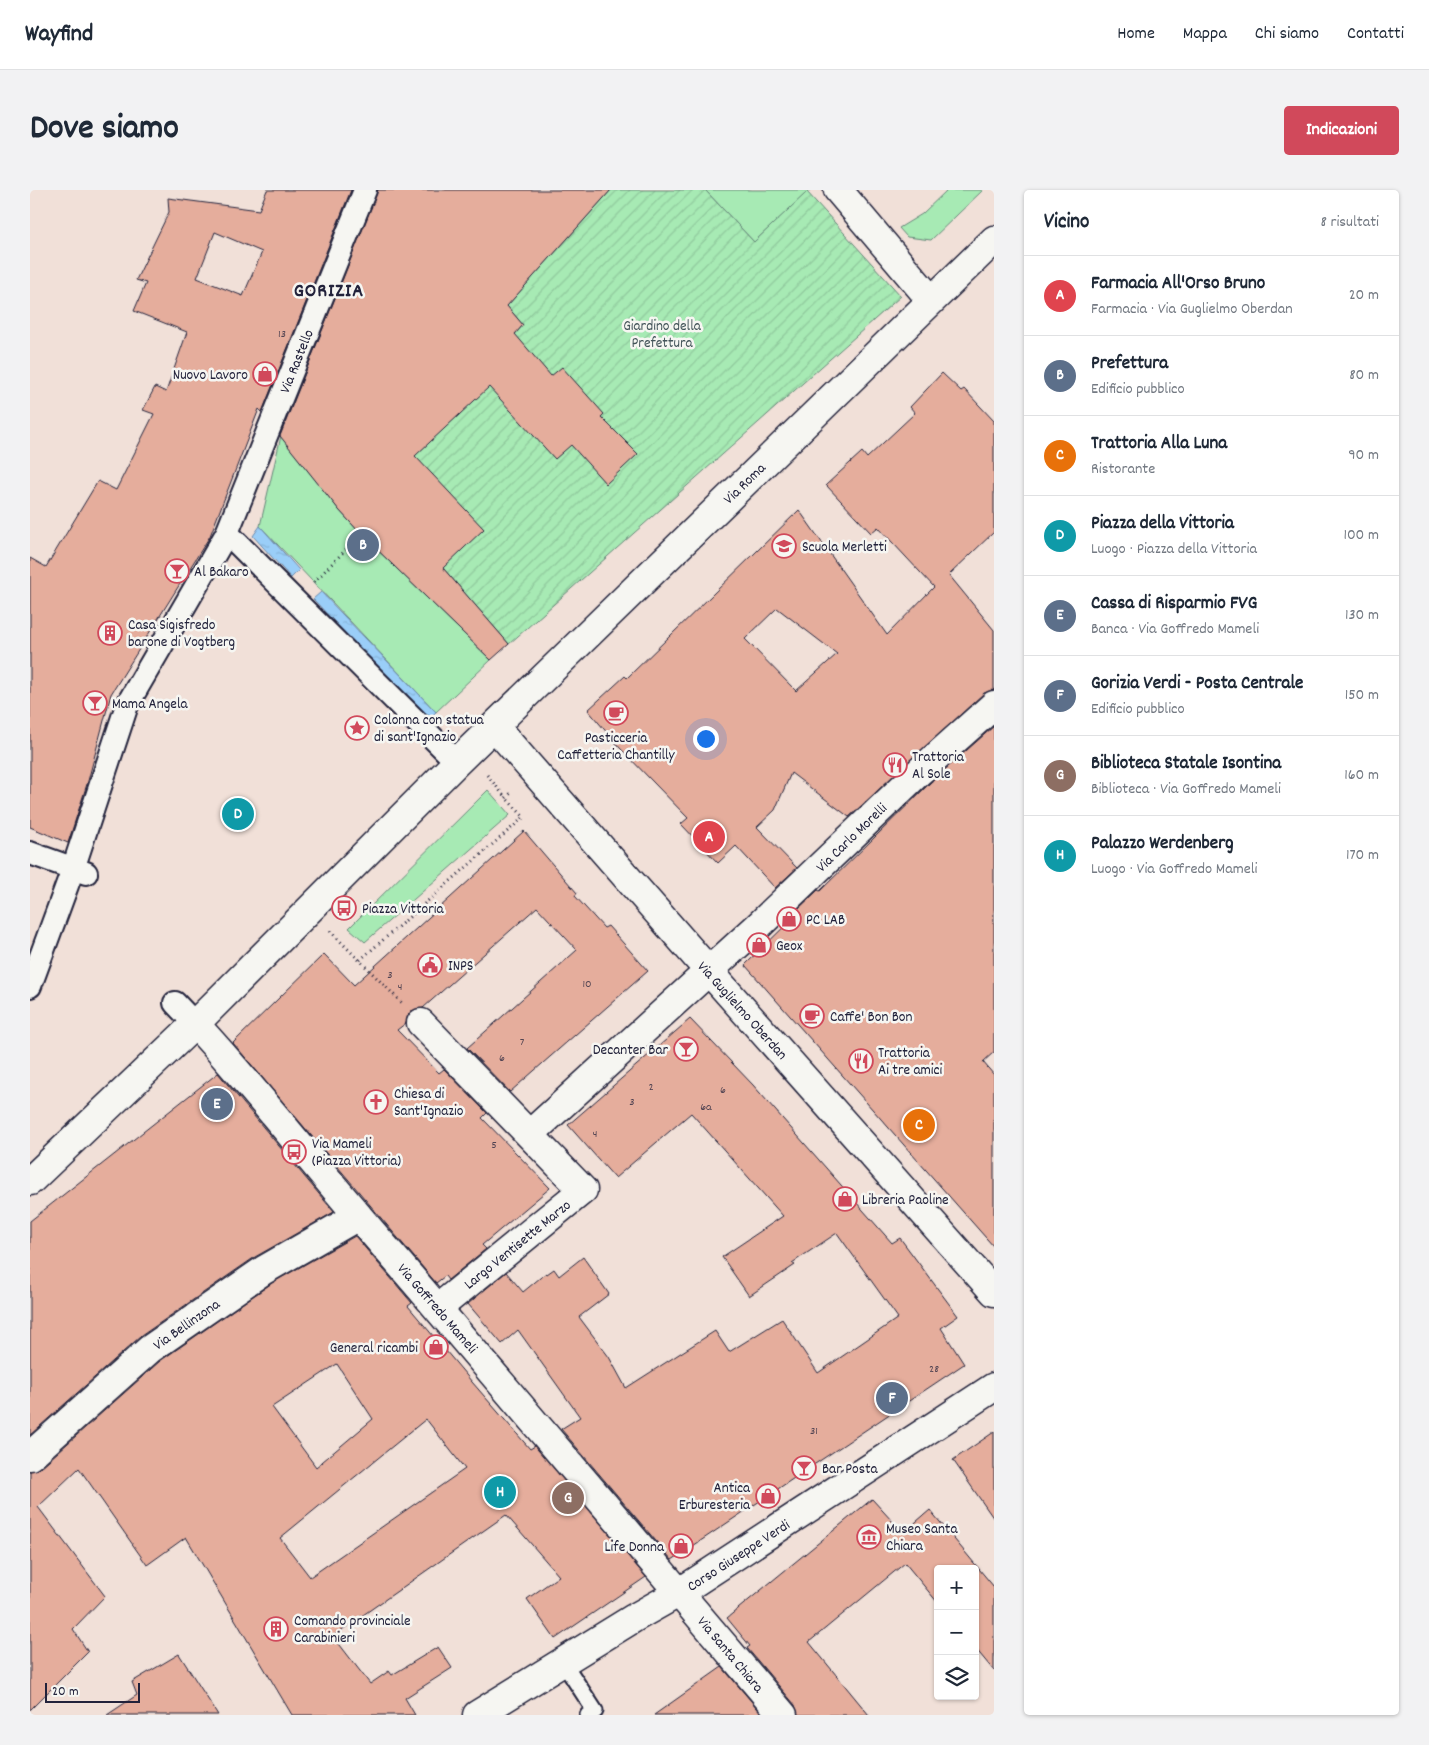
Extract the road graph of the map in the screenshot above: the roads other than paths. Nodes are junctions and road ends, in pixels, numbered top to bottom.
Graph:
1 (365, 190) edge
2 (838, 190) edge
3 (994, 240) edge
4 (931, 300) junction
5 (227, 538) junction
6 (994, 705) edge
7 (495, 727) junction
8 (457, 762) junction
9 (30, 853) edge
10 (80, 871) junction
11 (708, 970) junction
12 (30, 986) edge
13 (175, 1003) dead end
14 (421, 1023) road end
15 (195, 1024) junction
16 (530, 1134) junction
17 (30, 1181) edge
18 (358, 1216) junction
19 (994, 1292) edge
20 (438, 1308) junction
21 (994, 1387) edge
22 (30, 1456) edge
23 (680, 1592) junction
24 (563, 1662) junction
25 (477, 1715) edge
26 (588, 1715) edge
27 (783, 1715) edge

1 - 5 street, Via Rastello
2 - 4 main road
3 - 4 main road, Via Roma
4 - 7 main road, Via Roma
5 - 8 street
5 - 10 street, Via Rastello
6 - 11 main road, Via Carlo Morelli
7 - 8 main road, Via Roma
7 - 11 main road, Via Guglielmo Oberdan
8 - 15 main road, Via Roma
9 - 10 street
10 - 12 street, Via Rastello
11 - 16 main road
11 - 19 main road, Via Guglielmo Oberdan
13 - 15 street
14 - 16 main road, Largo Ventisette Marzo
15 - 17 main road, Via Roma
15 - 18 main road, Via Goffredo Mameli
16 - 20 main road, Largo Ventisette Marzo
18 - 20 main road, Via Goffredo Mameli
18 - 22 main road, Via Bellinzona
20 - 23 main road, Via Goffredo Mameli
21 - 23 main road, Corso Giuseppe Verdi
23 - 24 main road, Corso Giuseppe Verdi
23 - 27 main road, Via Santa Chiara
24 - 25 main road, Corso Giuseppe Verdi
24 - 26 lane

